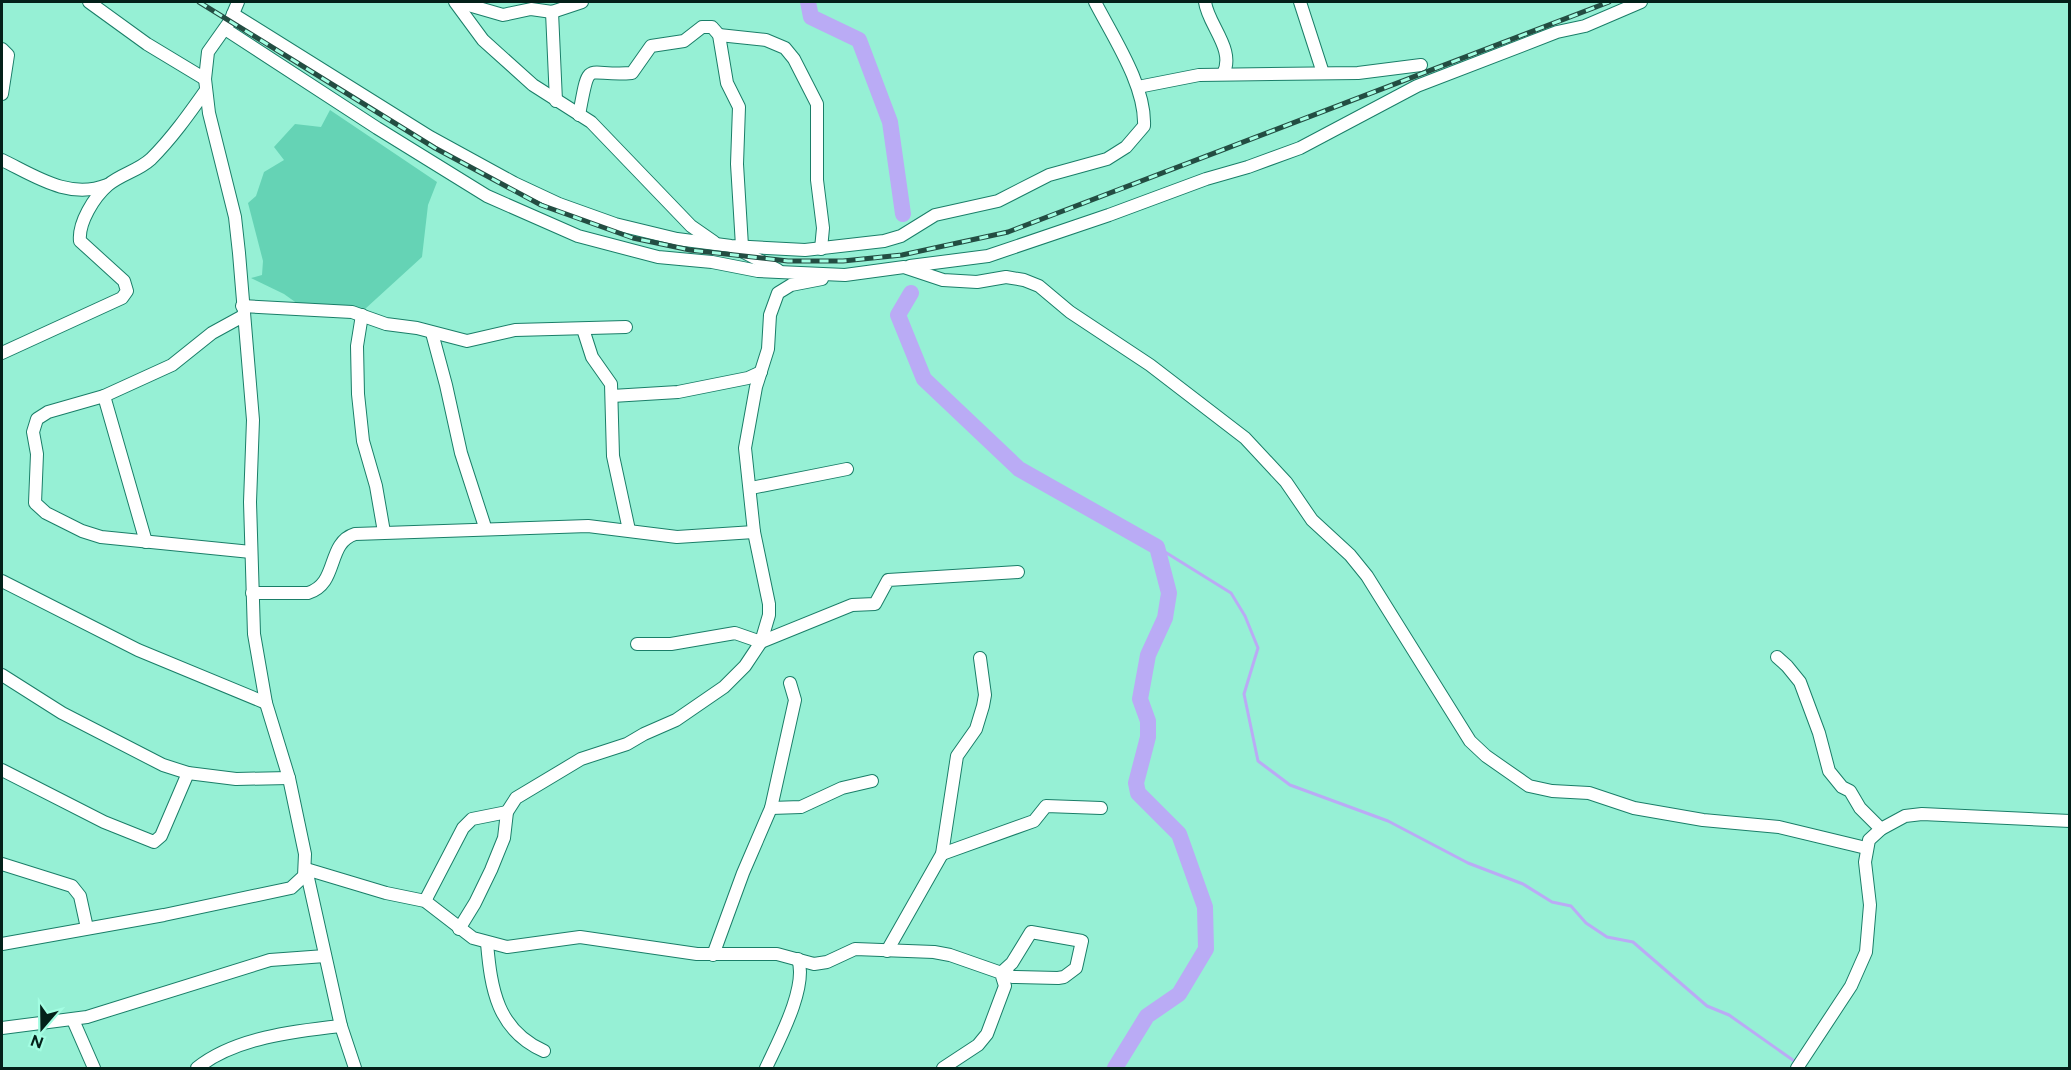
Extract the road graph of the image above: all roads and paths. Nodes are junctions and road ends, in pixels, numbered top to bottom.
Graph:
1 (89, 2) edge
2 (238, 2) edge
3 (456, 2) edge
4 (582, 2) edge
5 (1095, 2) edge
6 (1205, 2) edge
7 (1300, 2) edge
8 (1641, 2) edge
9 (530, 5) edge
10 (552, 12) junction
11 (233, 14) junction
12 (225, 29) junction
13 (719, 35) junction
14 (2, 49) edge
15 (1421, 65) dead end
16 (1323, 73) junction
17 (1223, 74) junction
18 (205, 84) junction
19 (1138, 87) junction
20 (2, 94) edge
21 (556, 101) junction
22 (579, 115) junction
23 (2, 160) edge
24 (108, 185) junction
25 (717, 244) junction
26 (736, 246) junction
27 (821, 249) junction
28 (904, 267) junction
29 (783, 273) junction
30 (844, 276) junction
31 (242, 311) junction
32 (362, 315) junction
33 (626, 327) dead end
34 (583, 329) junction
35 (432, 333) junction
36 (2, 353) edge
37 (761, 372) junction
38 (104, 396) junction
39 (612, 396) junction
40 (847, 469) dead end
41 (751, 488) junction
42 (485, 527) junction
43 (629, 530) junction
44 (384, 532) junction
45 (754, 532) junction
46 (146, 542) junction
47 (251, 552) junction
48 (1018, 572) dead end
49 (2, 581) edge
50 (252, 593) junction
51 (761, 642) junction
52 (637, 644) dead end
53 (1777, 657) dead end
54 (980, 658) dead end
55 (2, 675) edge
56 (790, 683) dead end
57 (266, 702) junction
58 (2, 770) edge
59 (188, 773) junction
60 (289, 778) junction
61 (872, 780) dead end
62 (771, 808) junction
63 (1101, 808) dead end
64 (507, 812) junction
65 (2070, 821) edge
66 (1881, 829) junction
67 (1866, 848) junction
68 (942, 854) junction
69 (2, 864) edge
70 (306, 869) junction
71 (425, 901) junction
72 (87, 928) junction
73 (459, 929) junction
74 (2, 944) edge
75 (486, 944) junction
76 (887, 951) junction
77 (713, 955) junction
78 (325, 956) junction
79 (798, 958) junction
80 (1001, 973) junction
81 (73, 1020) junction
82 (341, 1026) junction
83 (2, 1028) edge
84 (544, 1051) dead end
85 (94, 1068) edge
86 (197, 1068) edge
87 (355, 1068) edge
88 (766, 1068) edge
89 (943, 1068) edge
90 (1797, 1068) edge

1 - 18 street
2 - 11 street
3 - 9 street
3 - 21 street
4 - 10 street
5 - 19 street
6 - 17 street
7 - 16 street
8 - 28 street
9 - 10 street
10 - 21 street
11 - 12 street
11 - 25 street
12 - 18 street
12 - 29 street
13 - 22 street
13 - 26 street
13 - 27 street
14 - 20 street
15 - 16 street
16 - 17 street
17 - 19 street
18 - 24 street
18 - 31 street
19 - 27 street
21 - 22 street
22 - 25 street
23 - 24 street
24 - 36 street
25 - 26 street
26 - 27 street
26 - 29 street
28 - 30 street
28 - 67 street
29 - 30 street
30 - 37 street
31 - 32 street
31 - 38 street
31 - 47 street
32 - 35 street
32 - 44 street
33 - 34 street
34 - 35 street
34 - 39 street
35 - 42 street
37 - 39 street
37 - 41 street
38 - 46 street
38 - 46 street
39 - 43 street
40 - 41 street
41 - 45 street
42 - 43 street
42 - 44 street
43 - 45 street
44 - 50 street
45 - 51 street
46 - 47 street
47 - 50 street
48 - 51 street
49 - 57 street
50 - 57 street
51 - 52 street
51 - 64 street
53 - 66 street
54 - 68 street
55 - 59 street
56 - 62 street
57 - 60 street
58 - 59 street
59 - 60 street
60 - 70 street
61 - 62 street
62 - 77 street
63 - 68 street
64 - 71 street
64 - 73 street
65 - 66 street
66 - 67 street
67 - 90 street
68 - 76 street
69 - 72 street
70 - 71 street
70 - 72 street
70 - 78 street
71 - 73 street
72 - 74 street
73 - 75 street
75 - 77 street
75 - 84 street
76 - 79 street
76 - 80 street
77 - 79 street
78 - 81 street
78 - 82 street
79 - 88 street
80 - 80 street
80 - 89 street
81 - 83 street
81 - 85 street
82 - 86 street
82 - 87 street

